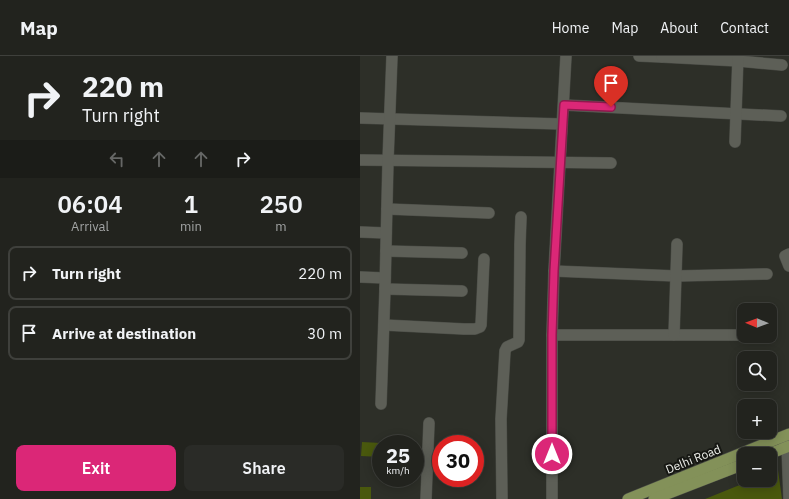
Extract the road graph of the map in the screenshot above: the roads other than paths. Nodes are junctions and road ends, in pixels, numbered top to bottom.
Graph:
1 (392, 56) edge
2 (566, 56) edge
3 (639, 56) edge
4 (662, 57) edge
5 (738, 58) edge
6 (782, 65) dead end
7 (564, 105) junction
8 (736, 113) junction
9 (781, 116) dead end
10 (360, 118) edge
11 (389, 118) junction
12 (562, 124) junction
13 (735, 142) dead end
14 (360, 160) edge
15 (388, 161) junction
16 (560, 162) junction
17 (611, 163) dead end
18 (387, 209) junction
19 (489, 213) dead end
20 (521, 217) dead end
21 (360, 232) edge
22 (386, 233) junction
23 (677, 244) dead end
24 (386, 250) junction
25 (462, 253) dead end
26 (789, 254) edge
27 (484, 259) dead end
28 (789, 266) edge
29 (554, 271) junction
30 (767, 274) dead end
31 (676, 276) junction
32 (360, 277) edge
33 (385, 284) junction
34 (462, 291) dead end
35 (384, 325) junction
36 (552, 335) junction
37 (674, 335) junction
38 (737, 335) edge
39 (381, 404) dead end
40 (429, 423) dead end
41 (787, 441) edge
42 (777, 448) edge
43 (737, 466) edge
44 (651, 496) edge
45 (426, 499) edge
46 (502, 499) edge
47 (552, 499) edge
48 (628, 499) edge
49 (789, 499) edge

1 - 11 street
2 - 7 street
3 - 4 street
4 - 5 street
5 - 6 street
5 - 8 street
7 - 8 street
7 - 12 street
8 - 9 street
8 - 13 street
10 - 11 street
11 - 12 street
11 - 15 street
12 - 16 street
14 - 15 street
15 - 16 street
15 - 18 street
16 - 17 street
16 - 29 street
18 - 19 street
18 - 22 street
20 - 46 street
21 - 22 street
22 - 24 street
23 - 31 street
24 - 25 street
24 - 33 street
26 - 28 street
27 - 35 street
29 - 31 street
29 - 36 street
30 - 31 street
31 - 37 street
32 - 33 street
33 - 34 street
33 - 35 street
35 - 39 street
36 - 37 street
36 - 47 street
37 - 38 street
40 - 45 street
41 - 42 main road
41 - 44 main road, Delhi Road
41 - 49 street
43 - 44 main road
44 - 48 main road, Delhi Road

